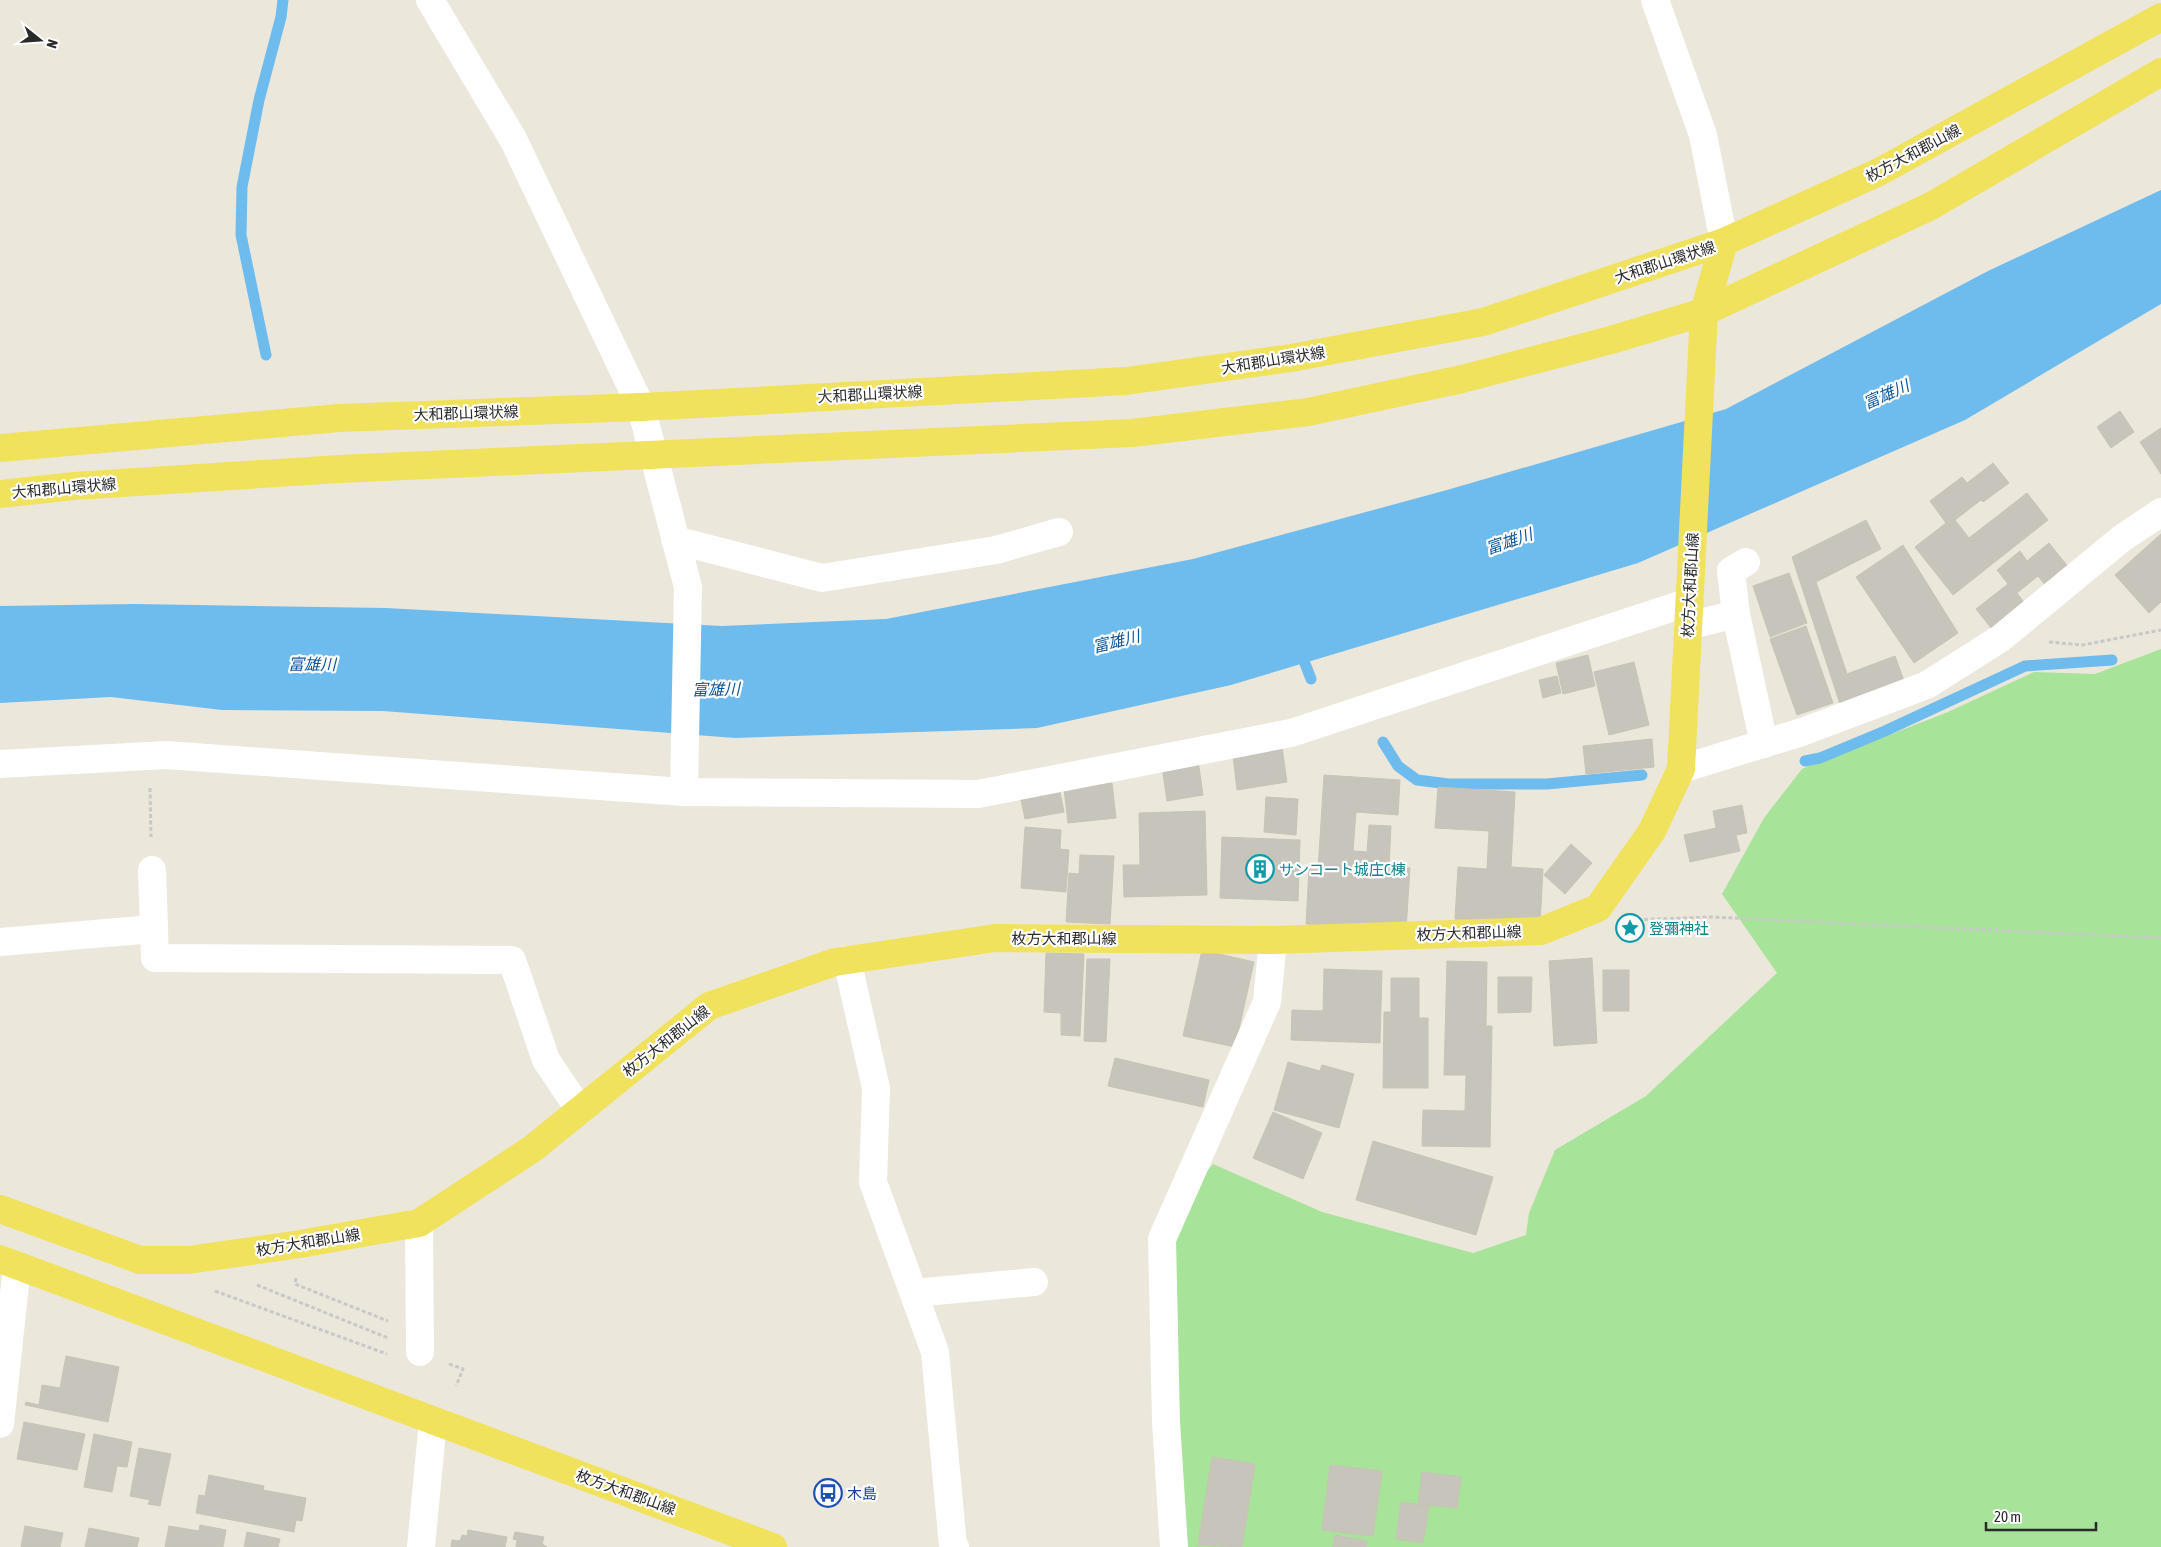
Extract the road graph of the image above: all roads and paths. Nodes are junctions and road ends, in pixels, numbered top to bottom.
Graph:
1 (430, 0) edge
2 (1655, 0) edge
3 (2161, 17) edge
4 (2161, 72) edge
5 (1724, 242) junction
6 (1704, 312) junction
7 (641, 407) junction
8 (0, 448) edge
9 (652, 454) junction
10 (0, 494) edge
11 (2161, 512) edge
12 (1060, 532) dead end
13 (675, 540) junction
14 (1746, 562) dead end
15 (1688, 614) junction
16 (1736, 614) junction
17 (2161, 630) edge
18 (2001, 638) junction
19 (1764, 744) junction
20 (149, 756) junction
21 (0, 764) edge
22 (1681, 769) junction
23 (684, 792) junction
24 (152, 870) joint
25 (1632, 919) dead end
26 (153, 929) junction
27 (2161, 938) edge
28 (1273, 940) junction
29 (0, 942) edge
30 (847, 960) junction
31 (579, 1109) junction
32 (0, 1209) edge
33 (419, 1223) junction
34 (8, 1262) edge
35 (297, 1274) dead end
36 (1034, 1282) dead end
37 (218, 1284) dead end
38 (254, 1284) dead end
39 (914, 1293) junction
40 (391, 1322) dead end
41 (408, 1347) joint
42 (390, 1356) dead end
43 (463, 1370) dead end
44 (456, 1386) dead end
45 (433, 1421) junction
46 (0, 1424) edge
47 (422, 1547) edge
48 (773, 1547) edge
49 (955, 1547) edge
50 (1174, 1547) edge

1 - 7 street
2 - 5 street
3 - 5 main road, 枚方大和郡山線
4 - 6 main road
5 - 6 main road, 枚方大和郡山線
5 - 7 main road, 大和郡山環状線
6 - 9 main road, 大和郡山環状線
6 - 15 main road, 枚方大和郡山線
7 - 8 main road, 大和郡山環状線
7 - 9 street
9 - 10 main road, 大和郡山環状線
9 - 13 street
11 - 18 street
12 - 13 street
13 - 23 street
14 - 16 street
15 - 16 street
15 - 22 main road, 枚方大和郡山線
15 - 23 street
16 - 19 street
17 - 18 path
18 - 19 street
19 - 22 street
20 - 21 street
20 - 23 street
20 - 24 path
22 - 28 main road, 枚方大和郡山線
24 - 26 street
25 - 27 path
26 - 29 street
26 - 31 street
28 - 30 main road, 枚方大和郡山線
28 - 50 street
30 - 31 main road, 枚方大和郡山線
30 - 39 street
31 - 33 main road, 枚方大和郡山線
32 - 33 main road, 枚方大和郡山線
33 - 41 street
34 - 45 main road, 枚方大和郡山線
34 - 46 street
35 - 40 path
36 - 39 street
37 - 42 path
38 - 41 path
39 - 49 street
43 - 44 path
45 - 47 street
45 - 48 main road, 枚方大和郡山線

